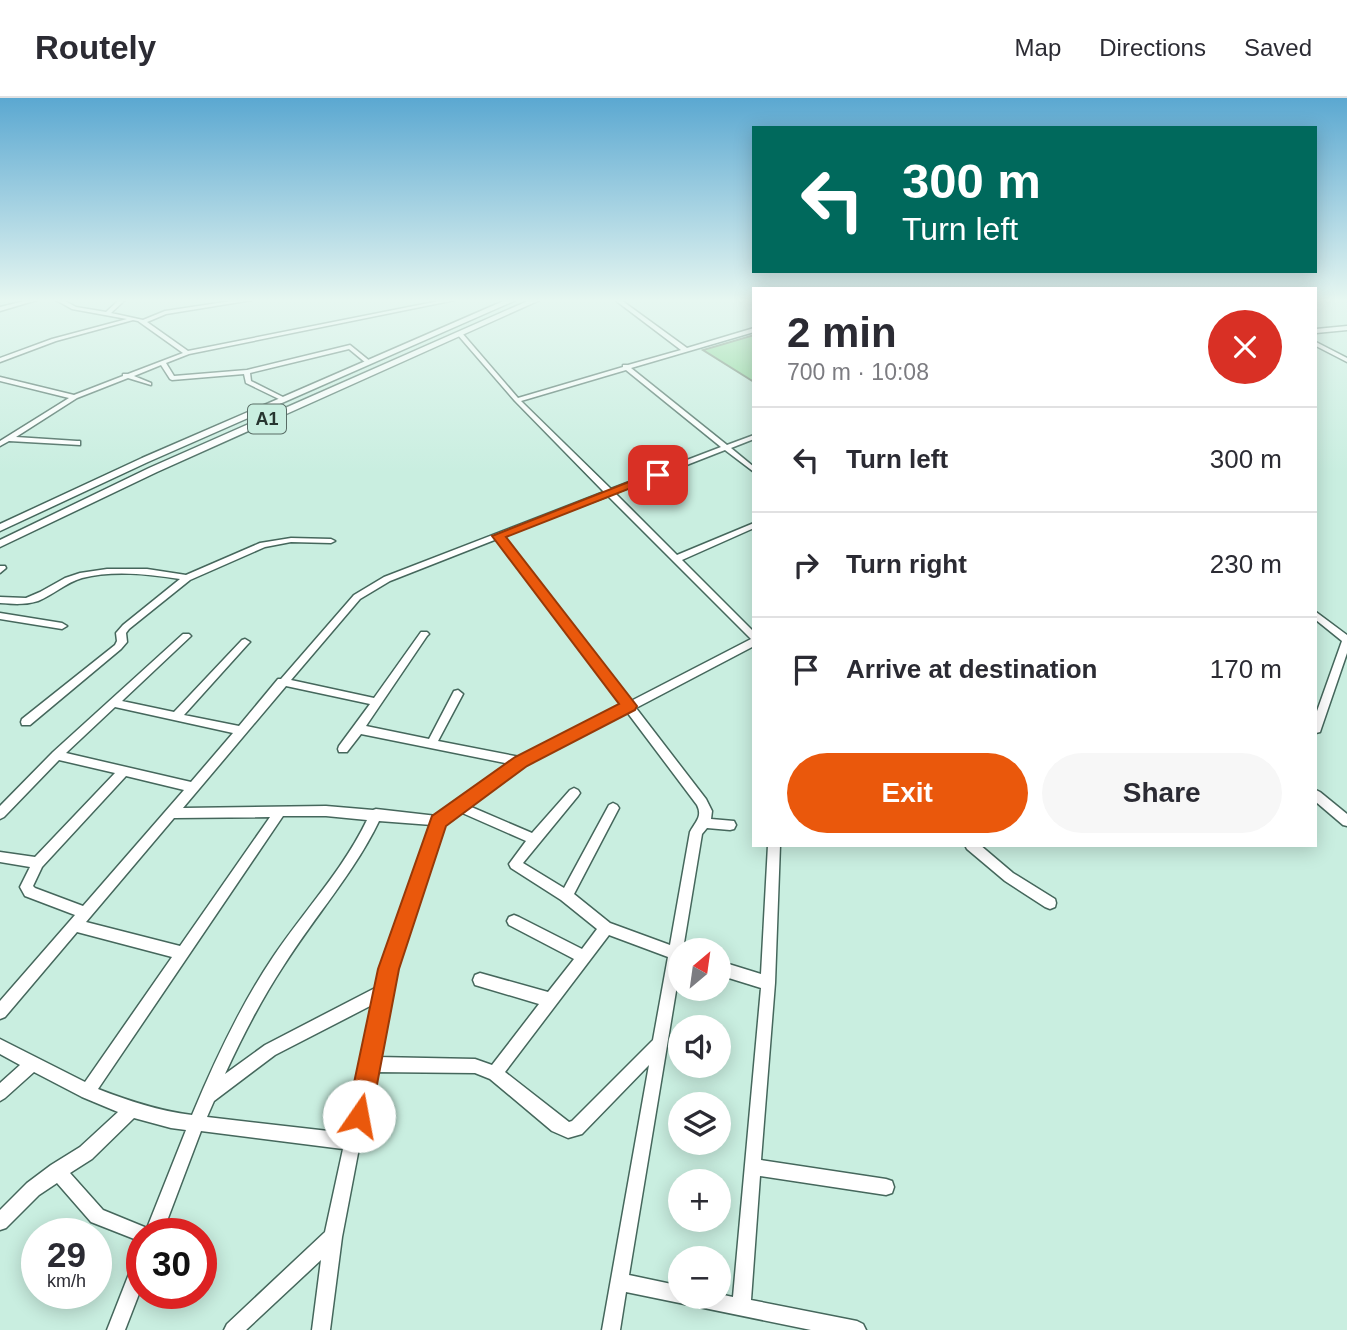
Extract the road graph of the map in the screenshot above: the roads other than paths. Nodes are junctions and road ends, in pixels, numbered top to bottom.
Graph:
1 (175, 357) edge
2 (307, 357) edge
3 (363, 357) edge
4 (378, 357) edge
5 (407, 357) edge
6 (480, 357) edge
7 (660, 357) edge
8 (162, 362) junction
9 (368, 362) junction
10 (625, 366) junction
11 (247, 372) junction
12 (125, 375) junction
13 (0, 379) edge
14 (149, 384) dead end
15 (75, 397) junction
16 (284, 399) junction
17 (517, 400) junction
18 (752, 438) edge
19 (8, 439) junction
20 (77, 443) dead end
21 (0, 444) edge
22 (726, 448) junction
23 (752, 468) edge
24 (613, 492) junction
25 (752, 526) edge
26 (0, 528) edge
27 (498, 536) junction
28 (331, 541) dead end
29 (0, 544) edge
30 (676, 559) junction
31 (187, 578) junction
32 (0, 600) edge
33 (0, 616) edge
34 (1317, 616) edge
35 (1328, 622) junction
36 (62, 626) dead end
37 (1347, 627) edge
38 (425, 634) dead end
39 (186, 636) dead end
40 (752, 638) edge
41 (1347, 640) edge
42 (752, 641) edge
43 (245, 642) dead end
44 (282, 682) junction
45 (458, 694) dead end
46 (377, 702) junction
47 (113, 703) junction
48 (629, 706) junction
49 (176, 717) junction
50 (26, 722) dead end
51 (1317, 726) edge
52 (359, 729) junction
53 (242, 731) junction
54 (432, 743) junction
55 (343, 749) dead end
56 (57, 755) junction
57 (521, 762) junction
58 (124, 771) junction
59 (194, 787) junction
60 (574, 793) dead end
61 (1317, 796) edge
62 (459, 807) junction
63 (613, 808) dead end
64 (280, 812) junction
65 (172, 813) junction
66 (0, 814) edge
67 (376, 814) junction
68 (439, 821) junction
69 (1347, 821) edge
70 (704, 823) junction
71 (730, 825) dead end
72 (534, 839) junction
73 (774, 847) edge
74 (973, 847) edge
75 (0, 857) edge
76 (38, 863) junction
77 (566, 896) junction
78 (1050, 903) dead end
79 (84, 913) junction
80 (514, 921) dead end
81 (74, 925) junction
82 (606, 928) junction
83 (680, 938) edge
84 (668, 951) edge
85 (182, 953) junction
86 (583, 956) junction
87 (732, 972) edge
88 (480, 980) dead end
89 (768, 983) junction
90 (384, 991) junction
91 (550, 1000) junction
92 (668, 1000) edge
93 (0, 1012) edge
94 (658, 1045) junction
95 (0, 1046) edge
96 (370, 1064) junction
97 (32, 1065) junction
98 (495, 1073) junction
99 (87, 1092) junction
100 (0, 1093) edge
101 (211, 1094) junction
102 (132, 1110) junction
103 (198, 1122) junction
104 (354, 1142) junction
105 (753, 1167) junction
106 (57, 1171) junction
107 (887, 1186) dead end
108 (159, 1218) edge
109 (0, 1222) edge
110 (126, 1228) edge
111 (333, 1237) junction
112 (620, 1282) junction
113 (668, 1292) edge
114 (126, 1304) edge
115 (731, 1306) edge
116 (741, 1308) junction
117 (116, 1330) edge
118 (233, 1330) edge
119 (320, 1330) edge
120 (611, 1330) edge
121 (857, 1330) edge

1 - 8 street
2 - 11 street
3 - 9 street
4 - 9 main road, A1
5 - 29 main road, A1
6 - 17 street
7 - 10 street
8 - 11 street
8 - 12 street
9 - 16 main road, A1
10 - 17 street
10 - 22 street
11 - 16 street
12 - 14 street
12 - 15 street
13 - 15 street
15 - 19 street
16 - 26 main road, A1
17 - 24 street
18 - 22 street
19 - 20 street
19 - 21 street
22 - 23 street
22 - 24 street
24 - 27 street
24 - 30 street
25 - 30 street
27 - 44 street
27 - 48 street
28 - 31 street
30 - 40 street
31 - 32 street
31 - 50 street
33 - 36 street
34 - 35 street
35 - 37 street
35 - 41 street
38 - 46 street
39 - 47 street
41 - 51 street
42 - 48 street
43 - 49 street
44 - 46 street
44 - 53 street
45 - 54 street
46 - 52 street
47 - 49 street
47 - 56 street
48 - 57 street
48 - 70 street
49 - 53 street
52 - 54 street
52 - 55 street
53 - 59 street
54 - 57 street
56 - 58 street
56 - 66 street
57 - 62 street
58 - 59 street
58 - 76 street
59 - 65 street
60 - 72 street
61 - 69 street
62 - 68 street
62 - 72 street
63 - 77 street
64 - 65 street
64 - 67 street
64 - 85 street
65 - 79 street
67 - 68 street
67 - 101 street
68 - 90 street
70 - 71 street
70 - 83 street
72 - 77 street
73 - 89 street
74 - 78 street
75 - 76 street
76 - 79 street
77 - 82 street
79 - 81 street
80 - 86 street
81 - 85 street
81 - 93 street
82 - 84 street
82 - 86 street
85 - 99 street
86 - 91 street
87 - 89 street
88 - 91 street
89 - 105 street
90 - 96 street
90 - 101 street
91 - 98 street
92 - 94 street
94 - 98 street
94 - 112 street
95 - 97 street
96 - 98 street
96 - 104 street
97 - 99 street
97 - 100 street
99 - 102 street
101 - 103 street
102 - 103 street
102 - 106 street
103 - 104 street
103 - 108 street
104 - 111 street
105 - 107 street
105 - 116 street
106 - 109 street
106 - 110 street
111 - 118 street
111 - 119 street
112 - 113 street
112 - 120 street
114 - 117 street
115 - 116 street
116 - 121 street

